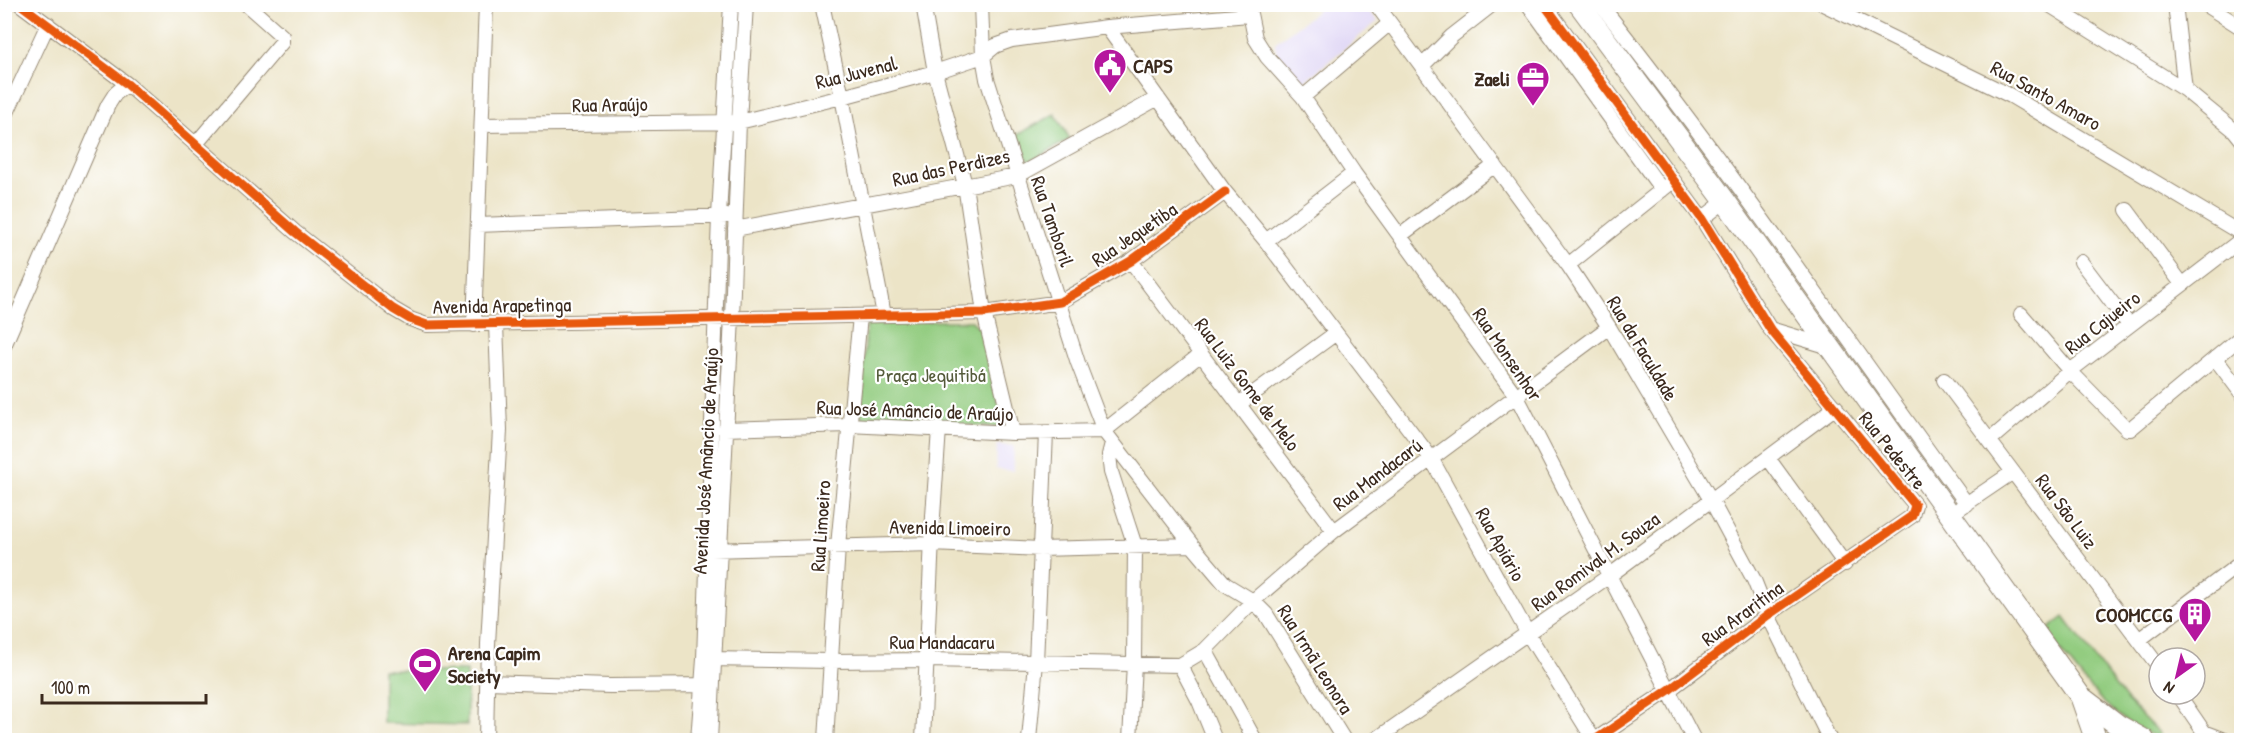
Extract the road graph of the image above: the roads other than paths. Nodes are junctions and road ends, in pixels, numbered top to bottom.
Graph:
1 (20, 4) edge
2 (246, 4) edge
3 (486, 4) edge
4 (731, 4) edge
5 (746, 4) edge
6 (822, 4) edge
7 (923, 4) edge
8 (981, 4) edge
9 (1376, 4) edge
10 (1493, 4) edge
11 (1528, 4) edge
12 (1544, 4) edge
13 (1579, 4) edge
14 (1600, 4) edge
15 (1823, 4) edge
16 (2048, 4) edge
17 (2175, 4) edge
18 (2204, 4) edge
19 (1249, 10) edge
20 (730, 19) junction
21 (745, 20) junction
22 (1390, 23) junction
23 (48, 24) junction
24 (1107, 27) junction
25 (2241, 28) edge
26 (982, 56) junction
27 (1422, 66) junction
28 (935, 72) junction
29 (127, 84) junction
30 (2185, 90) junction
31 (842, 97) junction
32 (1304, 97) junction
33 (1158, 98) junction
34 (4, 120) edge
35 (724, 122) junction
36 (739, 122) junction
37 (482, 125) junction
38 (2239, 131) edge
39 (195, 145) junction
40 (1495, 165) junction
41 (1354, 173) junction
42 (1017, 176) junction
43 (1674, 180) junction
44 (965, 185) junction
45 (1662, 190) junction
46 (1225, 192) junction
47 (1725, 201) junction
48 (863, 205) junction
49 (2127, 210) dead end
50 (719, 216) junction
51 (1702, 219) junction
52 (735, 222) junction
53 (478, 225) junction
54 (2241, 234) edge
55 (1401, 235) junction
56 (2241, 239) edge
57 (1266, 241) junction
58 (1131, 261) junction
59 (2081, 262) dead end
60 (1568, 265) junction
61 (2182, 284) junction
62 (1060, 302) junction
63 (984, 313) junction
64 (2020, 314) dead end
65 (884, 315) junction
66 (860, 316) junction
67 (717, 318) junction
68 (732, 318) junction
69 (496, 324) junction
70 (474, 325) junction
71 (2129, 325) junction
72 (1609, 327) junction
73 (1770, 329) junction
74 (1336, 333) junction
75 (2241, 336) edge
76 (4, 346) edge
77 (1830, 347) junction
78 (1202, 354) junction
79 (2215, 358) junction
80 (2070, 371) junction
81 (1944, 380) dead end
82 (2241, 394) edge
83 (1517, 396) junction
84 (1239, 404) junction
85 (1836, 407) junction
86 (848, 425) junction
87 (725, 429) junction
88 (939, 429) junction
89 (1104, 431) junction
90 (1013, 433) junction
91 (1046, 433) junction
92 (1990, 440) junction
93 (1112, 443) junction
94 (1431, 458) junction
95 (1768, 458) junction
96 (2013, 472) junction
97 (1711, 500) junction
98 (1959, 509) junction
99 (1912, 516) joint
100 (1334, 531) junction
101 (932, 544) junction
102 (1192, 545) junction
103 (838, 546) junction
104 (1135, 546) junction
105 (1040, 549) junction
106 (713, 550) junction
107 (2241, 562) edge
108 (1845, 564) junction
109 (1609, 576) junction
110 (1253, 601) junction
111 (1768, 615) junction
112 (1528, 634) junction
113 (2140, 639) junction
114 (2147, 649) edge
115 (1205, 650) junction
116 (709, 659) junction
117 (927, 660) junction
118 (830, 661) junction
119 (1036, 662) junction
120 (1134, 663) junction
121 (1180, 665) junction
122 (488, 682) junction
123 (707, 685) junction
124 (1669, 690) junction
125 (2081, 697) junction
126 (2186, 706) edge
127 (486, 741) edge
128 (698, 741) edge
129 (710, 741) edge
130 (826, 741) edge
131 (923, 741) edge
132 (1029, 741) edge
133 (1130, 741) edge
134 (1215, 741) edge
135 (1255, 741) edge
136 (1344, 741) edge
137 (1375, 741) edge
138 (1595, 741) edge
139 (1694, 741) edge
140 (1830, 741) edge
141 (2096, 741) edge
142 (2144, 741) edge
143 (2225, 741) edge

1 - 23 street, Avenida Arapetinga
2 - 39 street
3 - 37 street
4 - 20 street
5 - 21 street, Avenida José Amâncio de Araújo
6 - 31 street
7 - 28 street
8 - 26 street, Rua Tamboril
9 - 22 street, Rua da Faculdade
10 - 27 street
11 - 45 street
12 - 43 street
13 - 47 highway
14 - 98 street
15 - 54 street, Rua Santo Amaro
16 - 30 street
17 - 30 street
18 - 25 street
19 - 24 street, Rua Juvenal
19 - 32 street, Rua Monsenhor
20 - 21 street
20 - 35 street
21 - 36 street, Avenida José Amâncio de Araújo
22 - 27 street, Rua da Faculdade
22 - 32 street
23 - 29 street, Avenida Arapetinga
23 - 34 street
24 - 26 street, Rua Juvenal
24 - 33 street, Rua Apiário
26 - 28 street, Rua Juvenal
26 - 42 street, Rua Tamboril
27 - 40 street, Rua da Faculdade
28 - 31 street, Rua Juvenal
28 - 44 street
29 - 39 street, Avenida Arapetinga
29 - 76 street
30 - 38 street
31 - 36 street, Rua Juvenal
31 - 48 street
32 - 41 street, Rua Monsenhor
33 - 42 street, Rua das Perdizes
33 - 46 street, Rua Apiário
35 - 36 street, Rua Araújo
35 - 37 street, Rua Araújo
35 - 50 street
36 - 52 street, Avenida José Amâncio de Araújo
37 - 53 street
39 - 70 street, Avenida Arapetinga
40 - 55 street
40 - 60 street, Rua da Faculdade
41 - 55 street, Rua Monsenhor
41 - 57 street
42 - 44 street, Rua das Perdizes
42 - 62 street, Rua Tamboril
43 - 45 street
43 - 51 street
44 - 48 street, Rua das Perdizes
44 - 63 street
45 - 60 street
46 - 57 street, Rua Apiário
46 - 58 street, Rua Jequetiba
47 - 51 street
47 - 77 highway
48 - 52 street, Rua das Perdizes
48 - 65 street
49 - 61 street
50 - 52 street, Rua das Perdizes
50 - 53 street, Rua das Perdizes
50 - 67 street
51 - 73 street
52 - 68 street, Avenida José Amâncio de Araújo
53 - 70 street
55 - 83 street, Rua Monsenhor
56 - 61 street, Rua Cajueiro
57 - 74 street, Rua Apiário
58 - 62 street, Rua Jequetiba
58 - 78 street, Rua Luiz Gome de Melo
59 - 71 street
60 - 72 street, Rua da Faculdade
61 - 71 street, Rua Cajueiro
62 - 63 street, Avenida Arapetinga
62 - 89 street, Rua Tamboril
63 - 65 street, Avenida Arapetinga
63 - 90 street
64 - 80 street
65 - 66 street, Avenida Arapetinga
66 - 68 street, Avenida Arapetinga
66 - 86 street, Rua Limoeiro
67 - 68 street, Avenida Arapetinga
67 - 69 street, Avenida Arapetinga
67 - 106 street
68 - 87 street, Avenida José Amâncio de Araújo
69 - 70 street, Avenida Arapetinga
69 - 122 street
71 - 80 street, Rua Cajueiro
72 - 83 street, Rua Mandacarú
72 - 97 street, Rua da Faculdade
73 - 77 street
73 - 85 street
74 - 84 street
74 - 94 street, Rua Apiário
75 - 79 street
77 - 98 highway
78 - 84 street, Rua Luiz Gome de Melo
78 - 89 street
79 - 80 street
79 - 82 street
80 - 92 street, Rua Cajueiro
81 - 92 street, Rua São Luiz
83 - 94 street, Rua Mandacarú
83 - 109 street, Rua Monsenhor
84 - 100 street, Rua Luiz Gome de Melo
85 - 95 street, Rua Romival M. Souza
85 - 99 street, Rua Pedestre
86 - 87 street, Rua José Amâncio de Araújo
86 - 88 street, Rua José Amâncio de Araújo
86 - 103 street, Rua Limoeiro
87 - 106 street, Avenida José Amâncio de Araújo
88 - 90 street, Rua José Amâncio de Araújo
88 - 101 street
89 - 91 street, Rua José Amâncio de Araújo
89 - 93 street, Rua Tamboril
90 - 91 street, Rua José Amâncio de Araújo
91 - 105 street
92 - 96 street, Rua São Luiz
93 - 102 street, Rua Tamboril
93 - 104 street
94 - 100 street, Rua Mandacarú
94 - 112 street, Rua Apiário
95 - 97 street, Rua Romival M. Souza
95 - 108 street
96 - 98 street
96 - 113 street, Rua São Luiz
97 - 109 street, Rua Romival M. Souza
97 - 111 street, Rua da Faculdade
98 - 125 highway
99 - 108 street, Rua Araritina
100 - 110 street, Rua Mandacarú
101 - 103 street, Avenida Limoeiro
101 - 105 street, Avenida Limoeiro
101 - 117 street
102 - 104 street, Avenida Limoeiro
102 - 110 street, Rua Tamboril
103 - 106 street, Avenida Limoeiro
103 - 118 street, Rua Limoeiro
104 - 105 street, Avenida Limoeiro
104 - 120 street
105 - 119 street
106 - 116 street, Avenida José Amâncio de Araújo
107 - 113 street
108 - 111 street, Rua Araritina
109 - 112 street, Rua Romival M. Souza
109 - 124 street, Rua Monsenhor
110 - 115 street, Rua Mandacarú
110 - 136 street, Rua Irmã Leonora
111 - 124 street, Rua Araritina
111 - 140 street, Rua da Faculdade
112 - 137 street, Rua Romival M. Souza
112 - 138 street, Rua Apiário
113 - 114 street, Rua São Luiz
115 - 121 street, Rua Mandacarú
115 - 135 street
116 - 118 street, Rua Mandacaru
116 - 123 street, Avenida José Amâncio de Araújo
117 - 118 street, Rua Mandacaru
117 - 119 street, Rua Mandacaru
117 - 131 street
118 - 130 street, Rua Limoeiro
119 - 120 street, Rua Mandacaru
119 - 132 street
120 - 121 street, Rua Mandacaru
120 - 133 street
121 - 134 street
122 - 123 street
122 - 127 street
123 - 128 street
123 - 129 street, Avenida José Amâncio de Araújo
124 - 138 street, Rua Araritina
124 - 139 street, Rua Monsenhor
125 - 141 highway
125 - 142 highway
126 - 143 street

